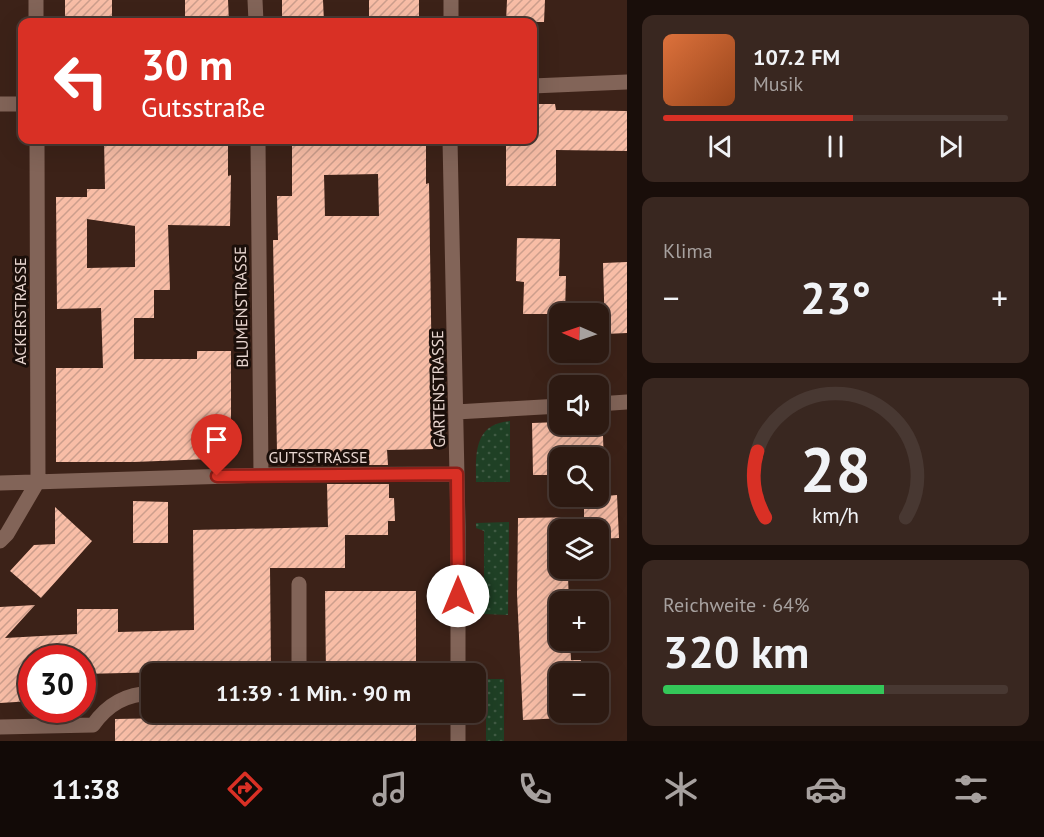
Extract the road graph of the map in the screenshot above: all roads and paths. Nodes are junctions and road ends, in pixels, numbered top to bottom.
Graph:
1 (36, 0) edge
2 (255, 0) edge
3 (451, 0) edge
4 (36, 18) edge
5 (256, 18) edge
6 (451, 18) edge
7 (627, 82) edge
8 (537, 86) edge
9 (0, 104) edge
10 (18, 104) edge
11 (37, 144) edge
12 (258, 144) edge
13 (450, 144) edge
14 (627, 402) edge
15 (609, 403) edge
16 (549, 407) edge
17 (456, 412) junction
18 (457, 474) junction
19 (261, 475) junction
20 (38, 481) junction
21 (0, 483) edge
22 (0, 541) edge
23 (299, 584) dead end
24 (299, 663) edge
25 (458, 663) edge
26 (141, 695) edge
27 (458, 723) edge
28 (93, 725) junction
29 (0, 727) edge
30 (93, 741) edge
31 (458, 741) edge

1 - 4 street
2 - 5 street
3 - 6 street
7 - 8 street
9 - 10 street
11 - 20 street, ACKERSTRASSE
12 - 19 street, BLUMENSTRASSE
13 - 17 street, GARTENSTRASSE
14 - 15 street
16 - 17 street
17 - 18 street, GARTENSTRASSE
18 - 19 street, GUTSSTRASSE
18 - 25 street, GARTENSTRASSE
19 - 20 street, GUTSSTRASSE
20 - 21 street, GUTSSTRASSE
20 - 22 street
23 - 24 street
26 - 28 street
27 - 31 street
28 - 29 street
28 - 30 street

